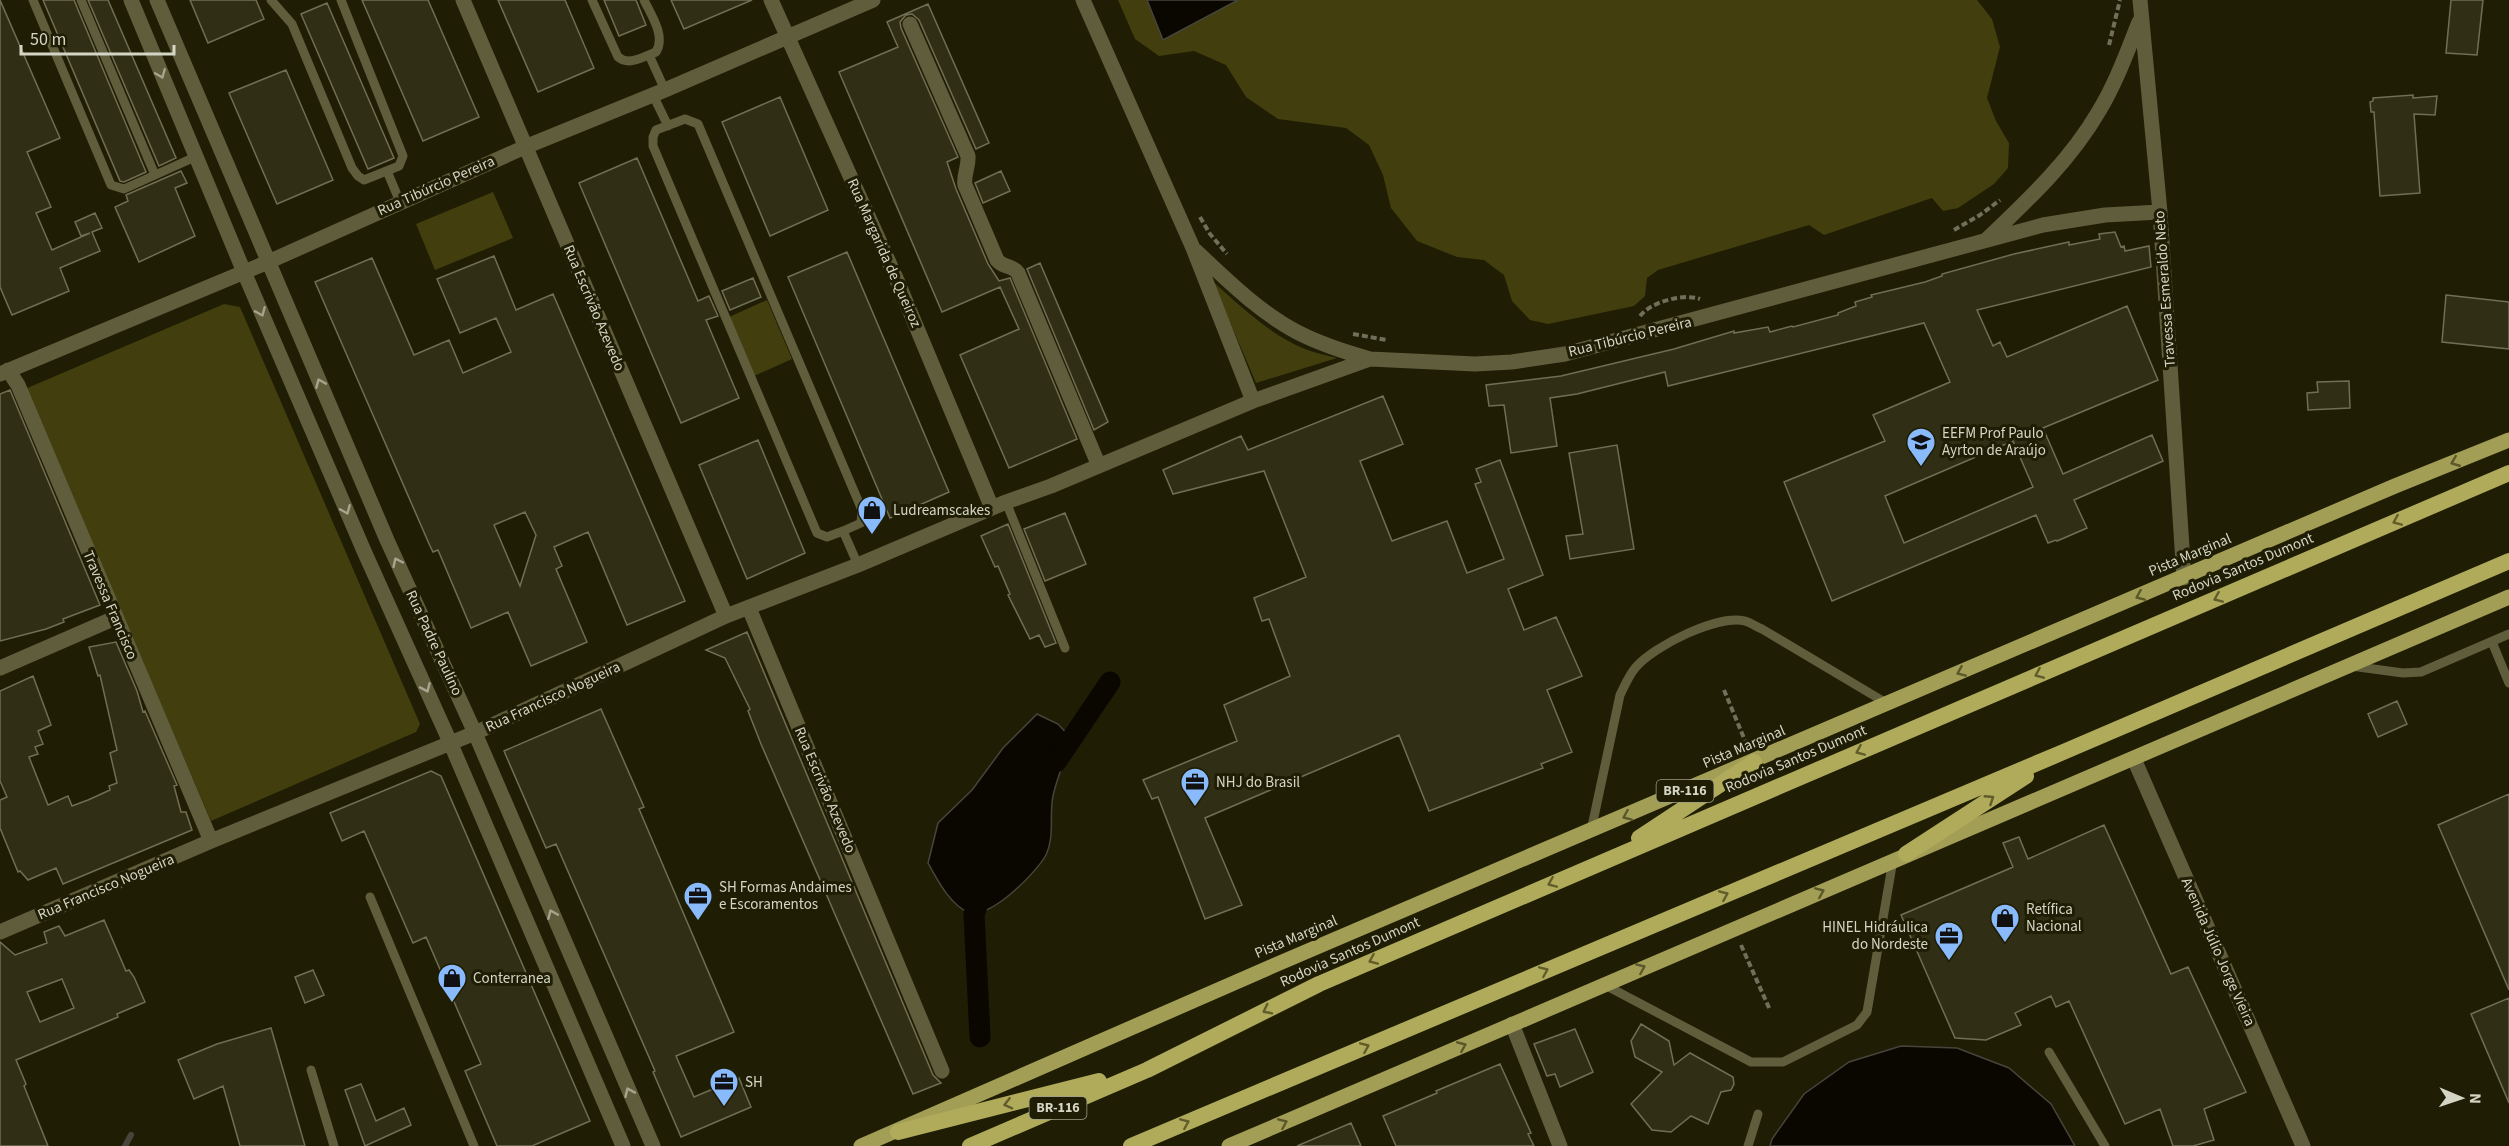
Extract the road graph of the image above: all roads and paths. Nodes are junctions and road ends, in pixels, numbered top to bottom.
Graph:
1 (33, 0) edge
2 (81, 0) edge
3 (131, 0) edge
4 (157, 0) edge
5 (271, 0) edge
6 (341, 0) edge
7 (463, 0) edge
8 (592, 0) edge
9 (644, 0) edge
10 (771, 0) edge
11 (873, 0) edge
12 (1083, 0) edge
13 (2120, 0) edge
14 (2140, 0) edge
15 (2140, 19) junction
16 (910, 24) dead end
17 (787, 38) junction
18 (2107, 53) dead end
19 (649, 55) junction
20 (659, 92) junction
21 (668, 126) junction
22 (216, 140) junction
23 (525, 147) junction
24 (194, 154) junction
25 (387, 171) junction
26 (155, 175) junction
27 (2003, 197) dead end
28 (400, 201) junction
29 (1196, 208) dead end
30 (2160, 212) junction
31 (1946, 234) dead end
32 (1982, 243) junction
33 (1193, 248) junction
34 (1230, 256) dead end
35 (268, 262) junction
36 (244, 272) junction
37 (1702, 300) dead end
38 (1635, 323) dead end
39 (1349, 333) dead end
40 (1392, 342) dead end
41 (1370, 359) junction
42 (4, 372) edge
43 (1253, 401) junction
44 (2509, 440) edge
45 (354, 464) junction
46 (1103, 464) junction
47 (2509, 473) edge
48 (331, 475) junction
49 (999, 505) junction
50 (843, 531) junction
51 (387, 540) junction
52 (364, 551) junction
53 (2509, 561) edge
54 (858, 565) junction
55 (2184, 578) junction
56 (2509, 597) edge
57 (749, 608) junction
58 (726, 616) junction
59 (115, 618) junction
60 (2509, 634) edge
61 (2492, 642) junction
62 (1065, 648) dead end
63 (2349, 666) junction
64 (0, 668) edge
65 (2509, 683) edge
66 (1724, 690) dead end
67 (1887, 704) junction
68 (475, 732) junction
69 (450, 742) junction
70 (1746, 743) dead end
71 (2061, 753) junction
72 (2134, 759) junction
73 (1754, 762) junction
74 (1591, 831) junction
75 (211, 841) junction
76 (1900, 857) junction
77 (1605, 860) junction
78 (370, 897) dead end
79 (1734, 929) junction
80 (0, 932) edge
81 (1603, 984) junction
82 (1770, 1010) dead end
83 (1512, 1024) junction
84 (2049, 1052) dead end
85 (311, 1070) dead end
86 (1147, 1070) junction
87 (942, 1071) dead end
88 (1758, 1114) dead end
89 (898, 1132) junction
90 (334, 1146) edge
91 (474, 1146) edge
92 (623, 1146) edge
93 (653, 1146) edge
94 (861, 1146) edge
95 (970, 1146) edge
96 (1131, 1146) edge
97 (1229, 1146) edge
98 (1560, 1146) edge
99 (1748, 1146) edge
100 (2104, 1146) edge
101 (2303, 1146) edge

1 - 26 lane
2 - 26 lane
3 -> 24 street, Rua Padre Paulino
4 - 22 street, Rua Padre Paulino
5 - 25 lane
6 - 25 lane
7 - 23 street, Rua Escrivão Azevedo
8 - 19 lane
9 - 19 lane
10 - 17 street, Rua Margarida de Queiroz
11 - 17 street, Rua Tibúrcio Pereira
12 - 33 street
13 - 18 path
14 - 15 street, Travessa Esmeraldo Neto
15 - 30 street, Travessa Esmeraldo Neto
15 - 32 street
16 - 46 street
17 - 20 street, Rua Tibúrcio Pereira
17 - 49 street, Rua Margarida de Queiroz
19 - 20 lane
20 - 21 lane
20 - 23 street, Rua Tibúrcio Pereira
21 - 50 lane
21 - 50 lane
22 - 24 street
22 - 35 street, Rua Padre Paulino
23 - 28 street, Rua Tibúrcio Pereira
23 - 58 street, Rua Escrivão Azevedo
24 - 26 lane
24 - 36 street, Rua Padre Paulino
25 - 28 lane
27 - 31 path
28 - 35 street, Rua Tibúrcio Pereira
29 - 34 path
30 - 32 street, Rua Tibúrcio Pereira
30 - 55 street, Travessa Esmeraldo Neto
32 - 41 street, Rua Tibúrcio Pereira
33 - 41 street
33 - 43 street
35 - 36 street, Rua Tibúrcio Pereira
45 -> 35 street, Rua Padre Paulino
36 - 42 street, Rua Tibúrcio Pereira
36 -> 48 street, Rua Padre Paulino
37 - 38 path
39 - 40 path
41 - 43 street, Rua Tibúrcio Pereira
42 - 59 street, Travessa Francisco
43 - 46 street, Rua Tibúrcio Pereira
44 -> 55 main road, Pista Marginal / BR-116
45 - 48 street
45 - 51 street, Rua Padre Paulino
46 - 49 street, Rua Francisco Nogueira
47 -> 77 highway, Rodovia Santos Dumont / BR-116
48 -> 52 street, Rua Padre Paulino
49 - 54 street, Rua Francisco Nogueira
49 - 62 lane
50 - 54 lane
51 - 52 street
68 -> 51 street, Rua Padre Paulino
52 -> 69 street, Rua Padre Paulino
53 - 71 highway
54 - 57 street, Rua Francisco Nogueira
55 -> 67 main road, Pista Marginal / BR-116
56 - 63 main road
57 - 58 street, Rua Francisco Nogueira
57 - 87 street, Rua Escrivão Azevedo
58 - 68 street, Rua Francisco Nogueira
59 - 64 street
59 - 75 street, Travessa Francisco
60 - 61 lane
61 - 63 lane
61 - 65 lane
63 - 72 main road
66 - 70 path
67 - 73 main road, Pista Marginal / BR-116
67 - 74 lane
68 - 69 street, Rua Francisco Nogueira
93 -> 68 street, Rua Padre Paulino
69 - 75 street, Rua Francisco Nogueira
69 - 92 street, Rua Padre Paulino
76 -> 71 highway
96 -> 71 highway
72 - 76 main road
72 - 101 street, Avenida Júlio Jorge Vieira
73 -> 74 main road, Pista Marginal / BR-116
73 - 77 highway
74 - 89 main road, Pista Marginal / BR-116
75 - 80 street, Rua Francisco Nogueira
79 -> 76 main road
76 - 81 lane
77 -> 86 highway, Rodovia Santos Dumont / BR-116
78 - 91 lane
81 -> 79 main road
79 - 82 path
81 - 83 main road
97 -> 83 main road
83 - 98 street
84 - 100 lane
85 - 90 lane
86 -> 89 highway
86 - 95 highway, Rodovia Santos Dumont / BR-116
88 - 99 lane
89 - 94 main road, Pista Marginal / BR-116

